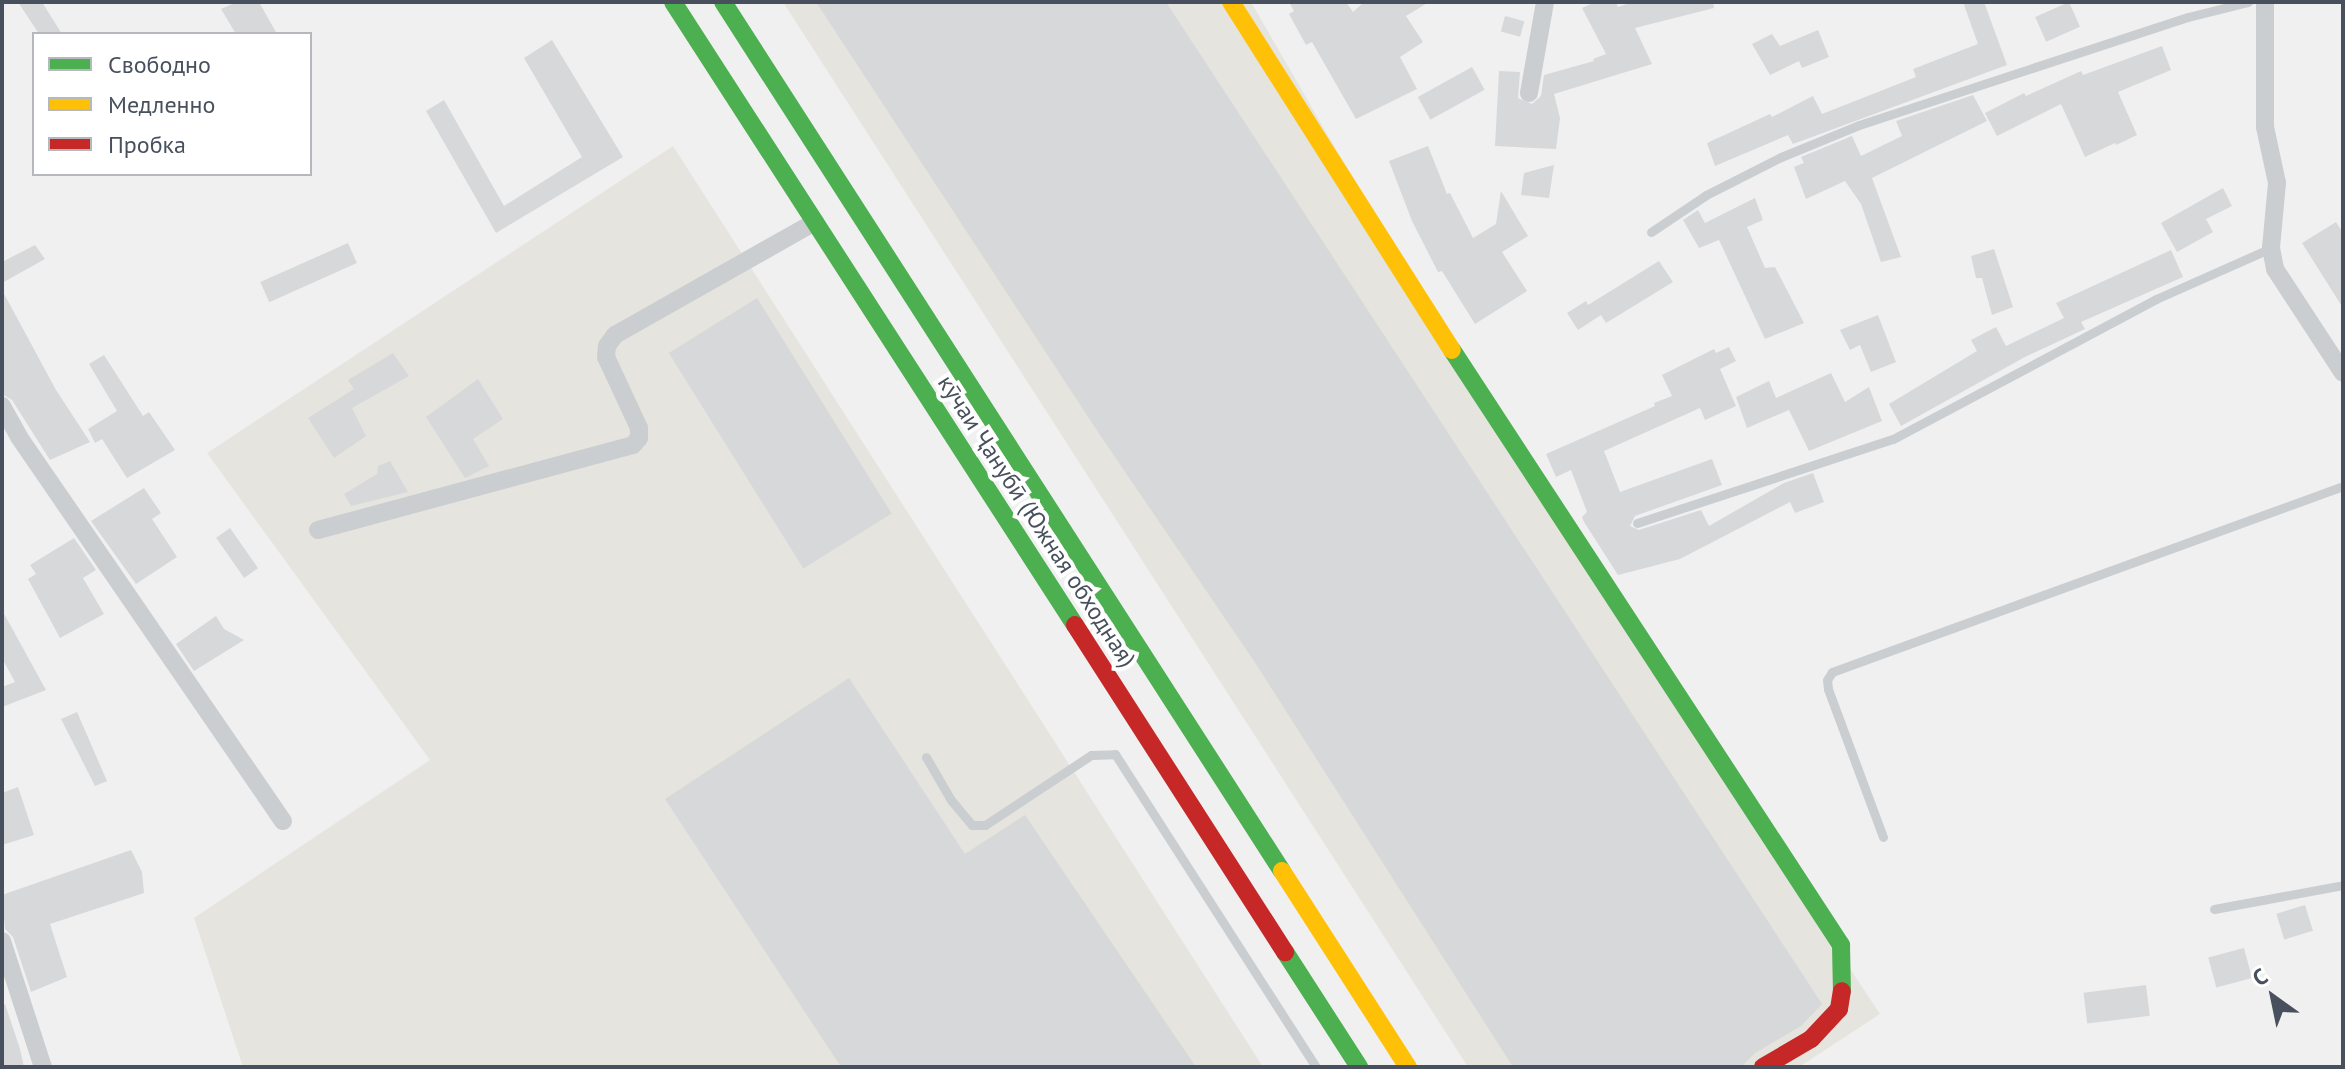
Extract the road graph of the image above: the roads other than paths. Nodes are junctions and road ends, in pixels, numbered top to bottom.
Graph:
1 (673, 2) edge
2 (723, 2) edge
3 (1231, 2) edge
4 (1545, 2) edge
5 (2248, 2) edge
6 (2265, 2) edge
7 (1529, 93) dead end
8 (815, 222) junction
9 (1651, 232) dead end
10 (2271, 248) junction
11 (2343, 373) edge
12 (2, 406) edge
13 (2343, 486) edge
14 (1637, 523) dead end
15 (318, 530) dead end
16 (926, 757) dead end
17 (283, 821) dead end
18 (1883, 837) dead end
19 (2343, 885) edge
20 (2214, 909) dead end
21 (2, 941) edge
22 (43, 1067) edge
23 (1316, 1067) edge
24 (1359, 1067) edge
25 (1408, 1067) edge
26 (1763, 1067) edge

1 - 8 main road, кӯчаи Ҷанубӣ (Южная обходная)
2 - 25 main road, кӯчаи Ҷанубӣ (Южная обходная)
3 - 26 main road
4 - 7 street
5 - 9 lane
6 - 10 street
8 - 15 street
8 - 24 main road, кӯчаи Ҷанубӣ (Южная обходная)
10 - 11 street
10 - 14 lane
12 - 17 street
13 - 18 lane
16 - 23 lane
19 - 20 lane
21 - 22 street

